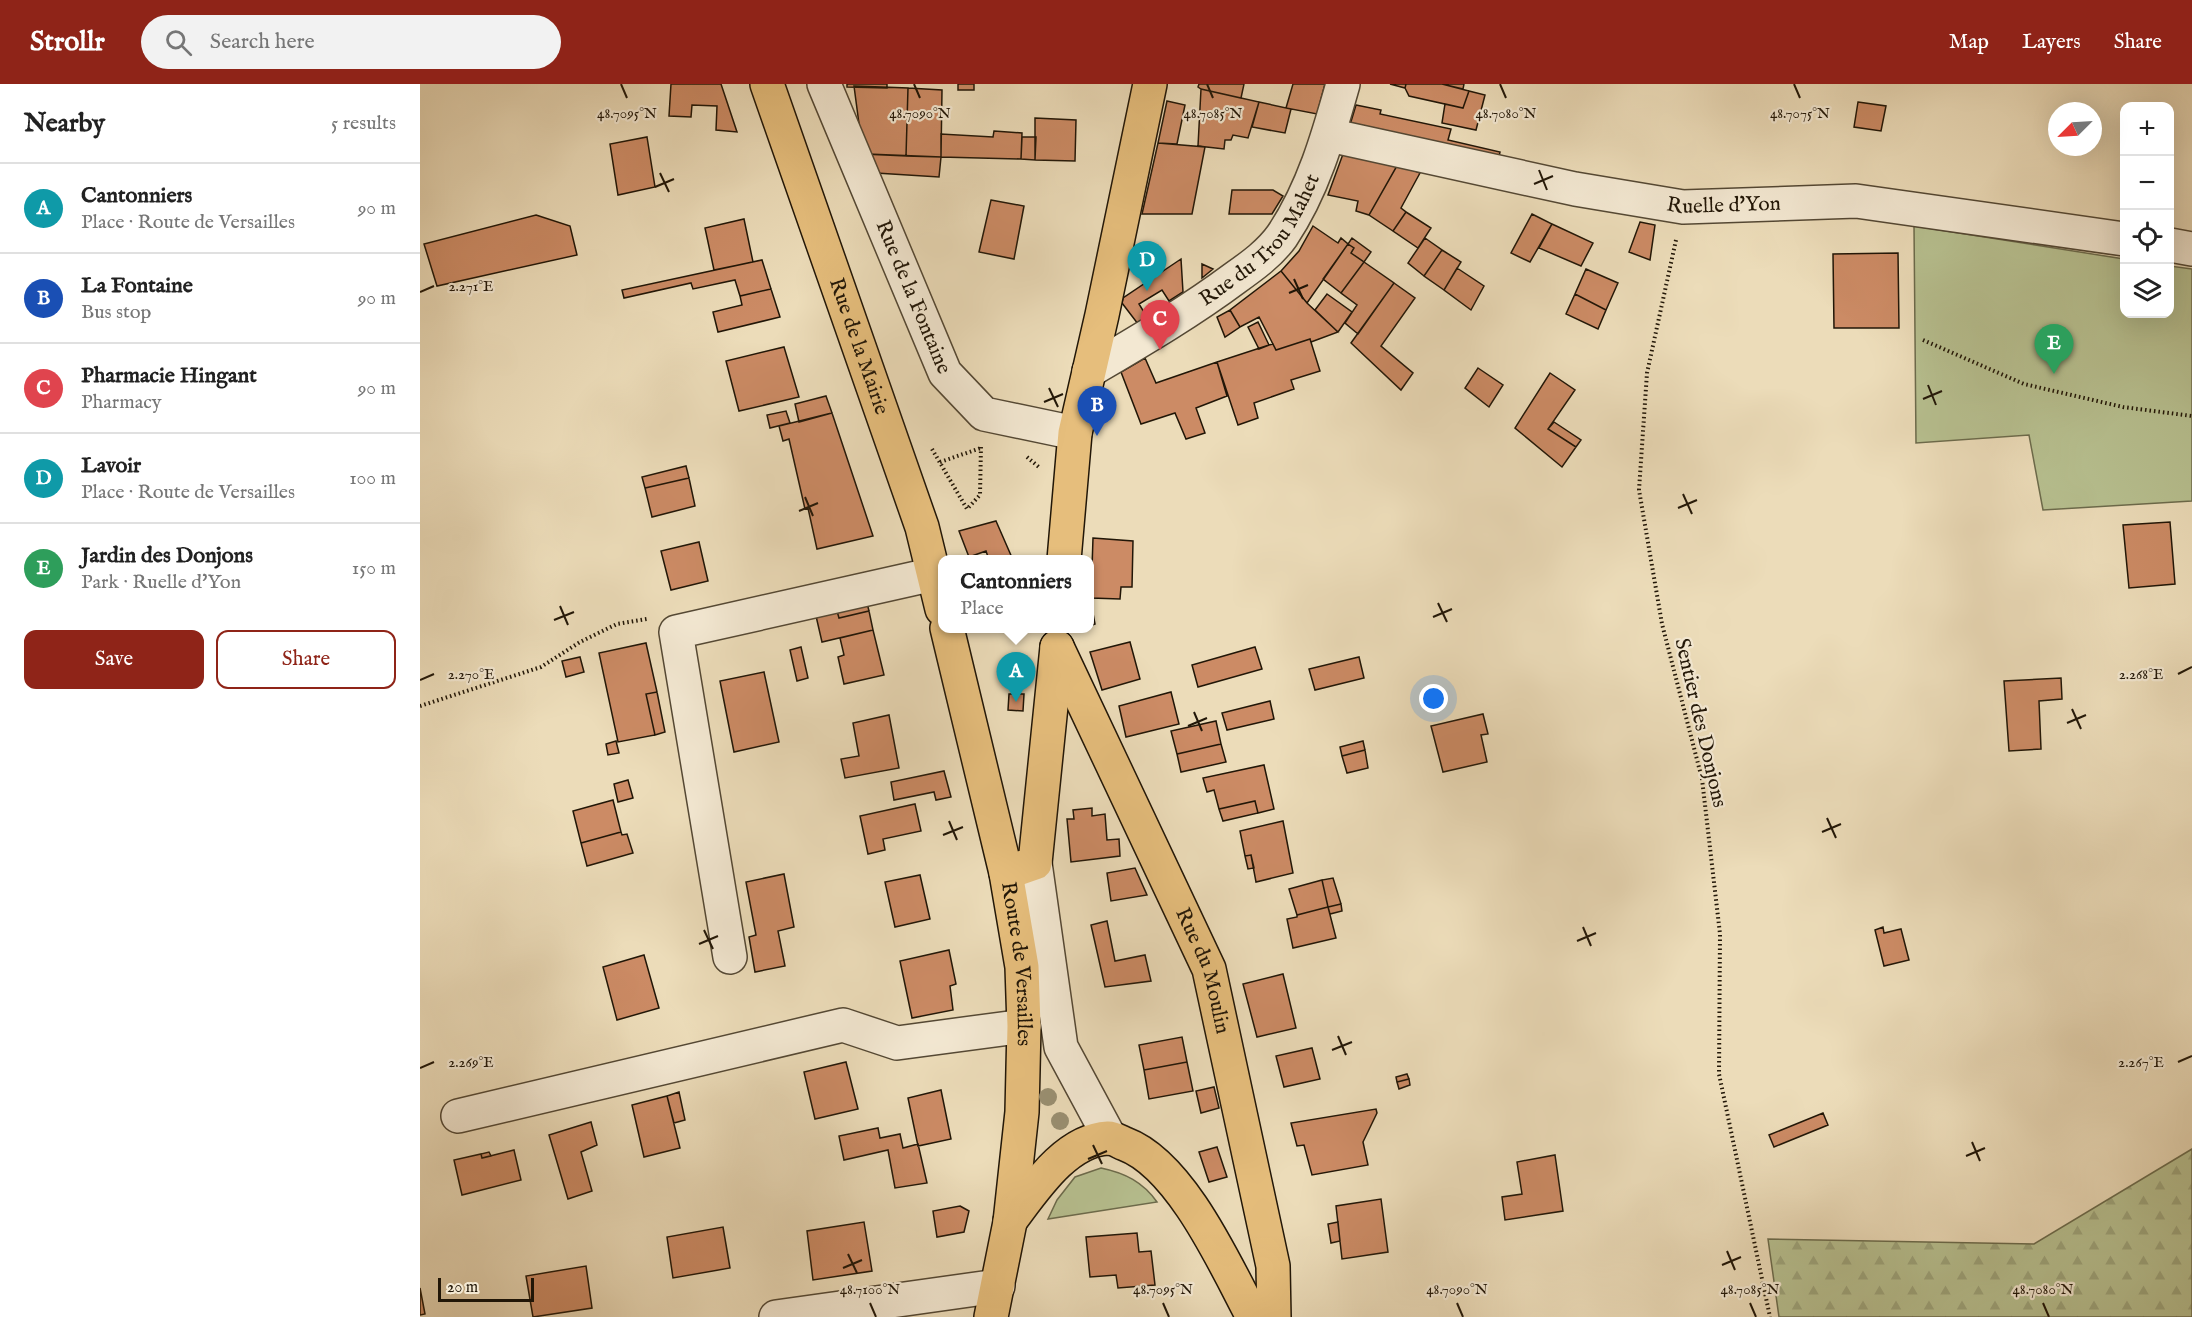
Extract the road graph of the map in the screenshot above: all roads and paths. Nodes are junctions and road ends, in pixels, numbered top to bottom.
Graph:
1 (767, 84) edge
2 (824, 84) edge
3 (1150, 84) edge
4 (1343, 84) edge
5 (1329, 135) junction
6 (1683, 207) junction
7 (2120, 238) edge
8 (2174, 246) edge
9 (2192, 249) edge
10 (1923, 340) dead end
11 (1089, 371) junction
12 (2192, 416) edge
13 (1075, 433) junction
14 (981, 442) dead end
15 (931, 447) dead end
16 (982, 448) junction
17 (1018, 449) dead end
18 (939, 462) junction
19 (1069, 495) junction
20 (1064, 555) edge
21 (934, 574) junction
22 (938, 592) edge
23 (676, 632) junction
24 (949, 633) edge
25 (1057, 638) edge
26 (420, 706) edge
27 (1021, 868) junction
28 (730, 957) dead end
29 (1024, 1026) junction
30 (458, 1116) dead end
31 (1110, 1138) junction
32 (1010, 1222) junction
33 (995, 1301) edge
34 (776, 1317) edge
35 (1253, 1317) edge
36 (1274, 1317) edge
37 (1770, 1317) edge

1 - 21 main road, Rue de la Mairie
2 - 13 street, Rue de la Fontaine
3 - 11 main road
4 - 5 street, Rue du Trou Mahet
5 - 6 street, Ruelle d'Yon
5 - 11 street, Rue du Trou Mahet
6 - 7 street, Ruelle d'Yon
6 - 37 path, Sentier des Donjons
8 - 9 street
10 - 12 path
11 - 13 main road
13 - 19 main road
14 - 16 path
15 - 18 path
16 - 18 path
16 - 18 path
17 - 19 path
19 - 20 main road
21 - 22 main road, Rue de la Mairie
21 - 23 street
23 - 26 path
23 - 28 street
24 - 27 main road
25 - 27 main road, Route de Versailles
25 - 36 main road, Rue du Moulin
27 - 29 main road, Route de Versailles
27 - 31 street
29 - 30 street
29 - 32 main road, Route de Versailles
31 - 32 main road
31 - 35 main road
32 - 33 main road, Route de Versailles
33 - 34 street

